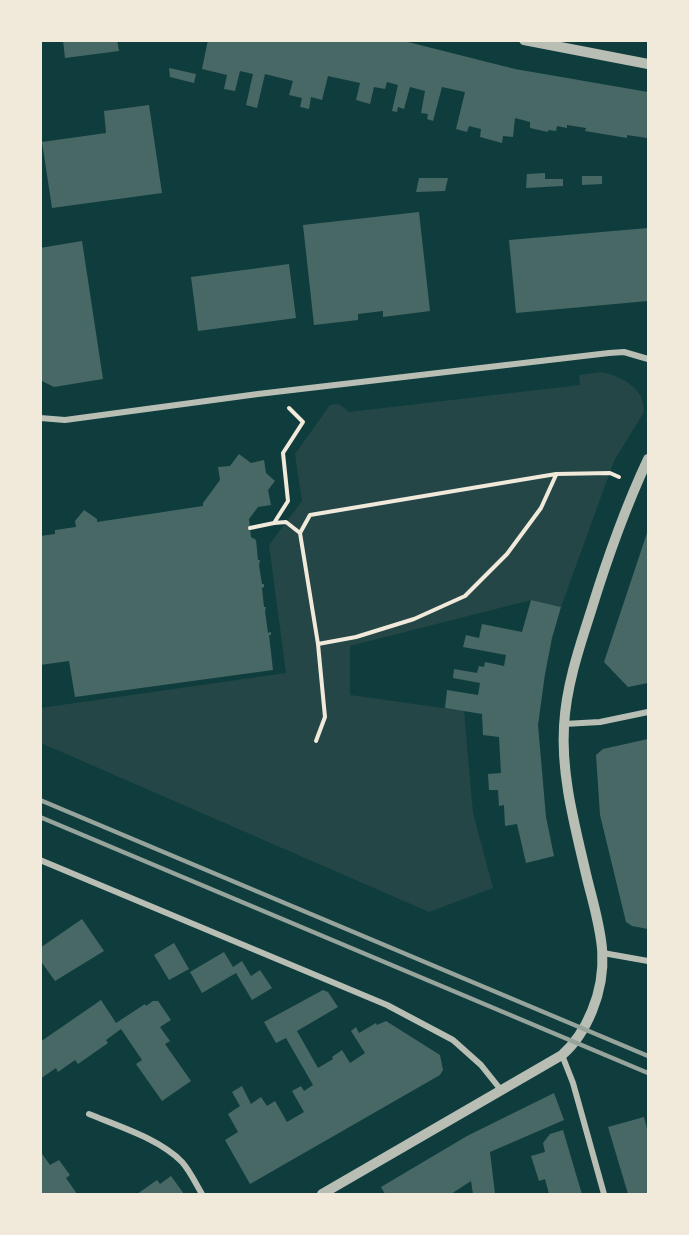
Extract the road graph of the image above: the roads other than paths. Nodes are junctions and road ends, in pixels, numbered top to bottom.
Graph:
1 (524, 40) edge
2 (648, 64) edge
3 (648, 359) edge
4 (40, 418) edge
5 (648, 459) edge
6 (648, 712) edge
7 (564, 724) junction
8 (40, 860) edge
9 (603, 953) junction
10 (648, 960) edge
11 (562, 1055) junction
12 (501, 1090) junction
13 (89, 1114) dead end
14 (202, 1194) edge
15 (322, 1194) edge
16 (604, 1194) edge

1 - 2 street
3 - 4 street
5 - 7 street
6 - 7 street
7 - 9 street
8 - 12 street
9 - 10 street
9 - 11 street
11 - 12 street
11 - 16 street
12 - 15 street
13 - 14 street

